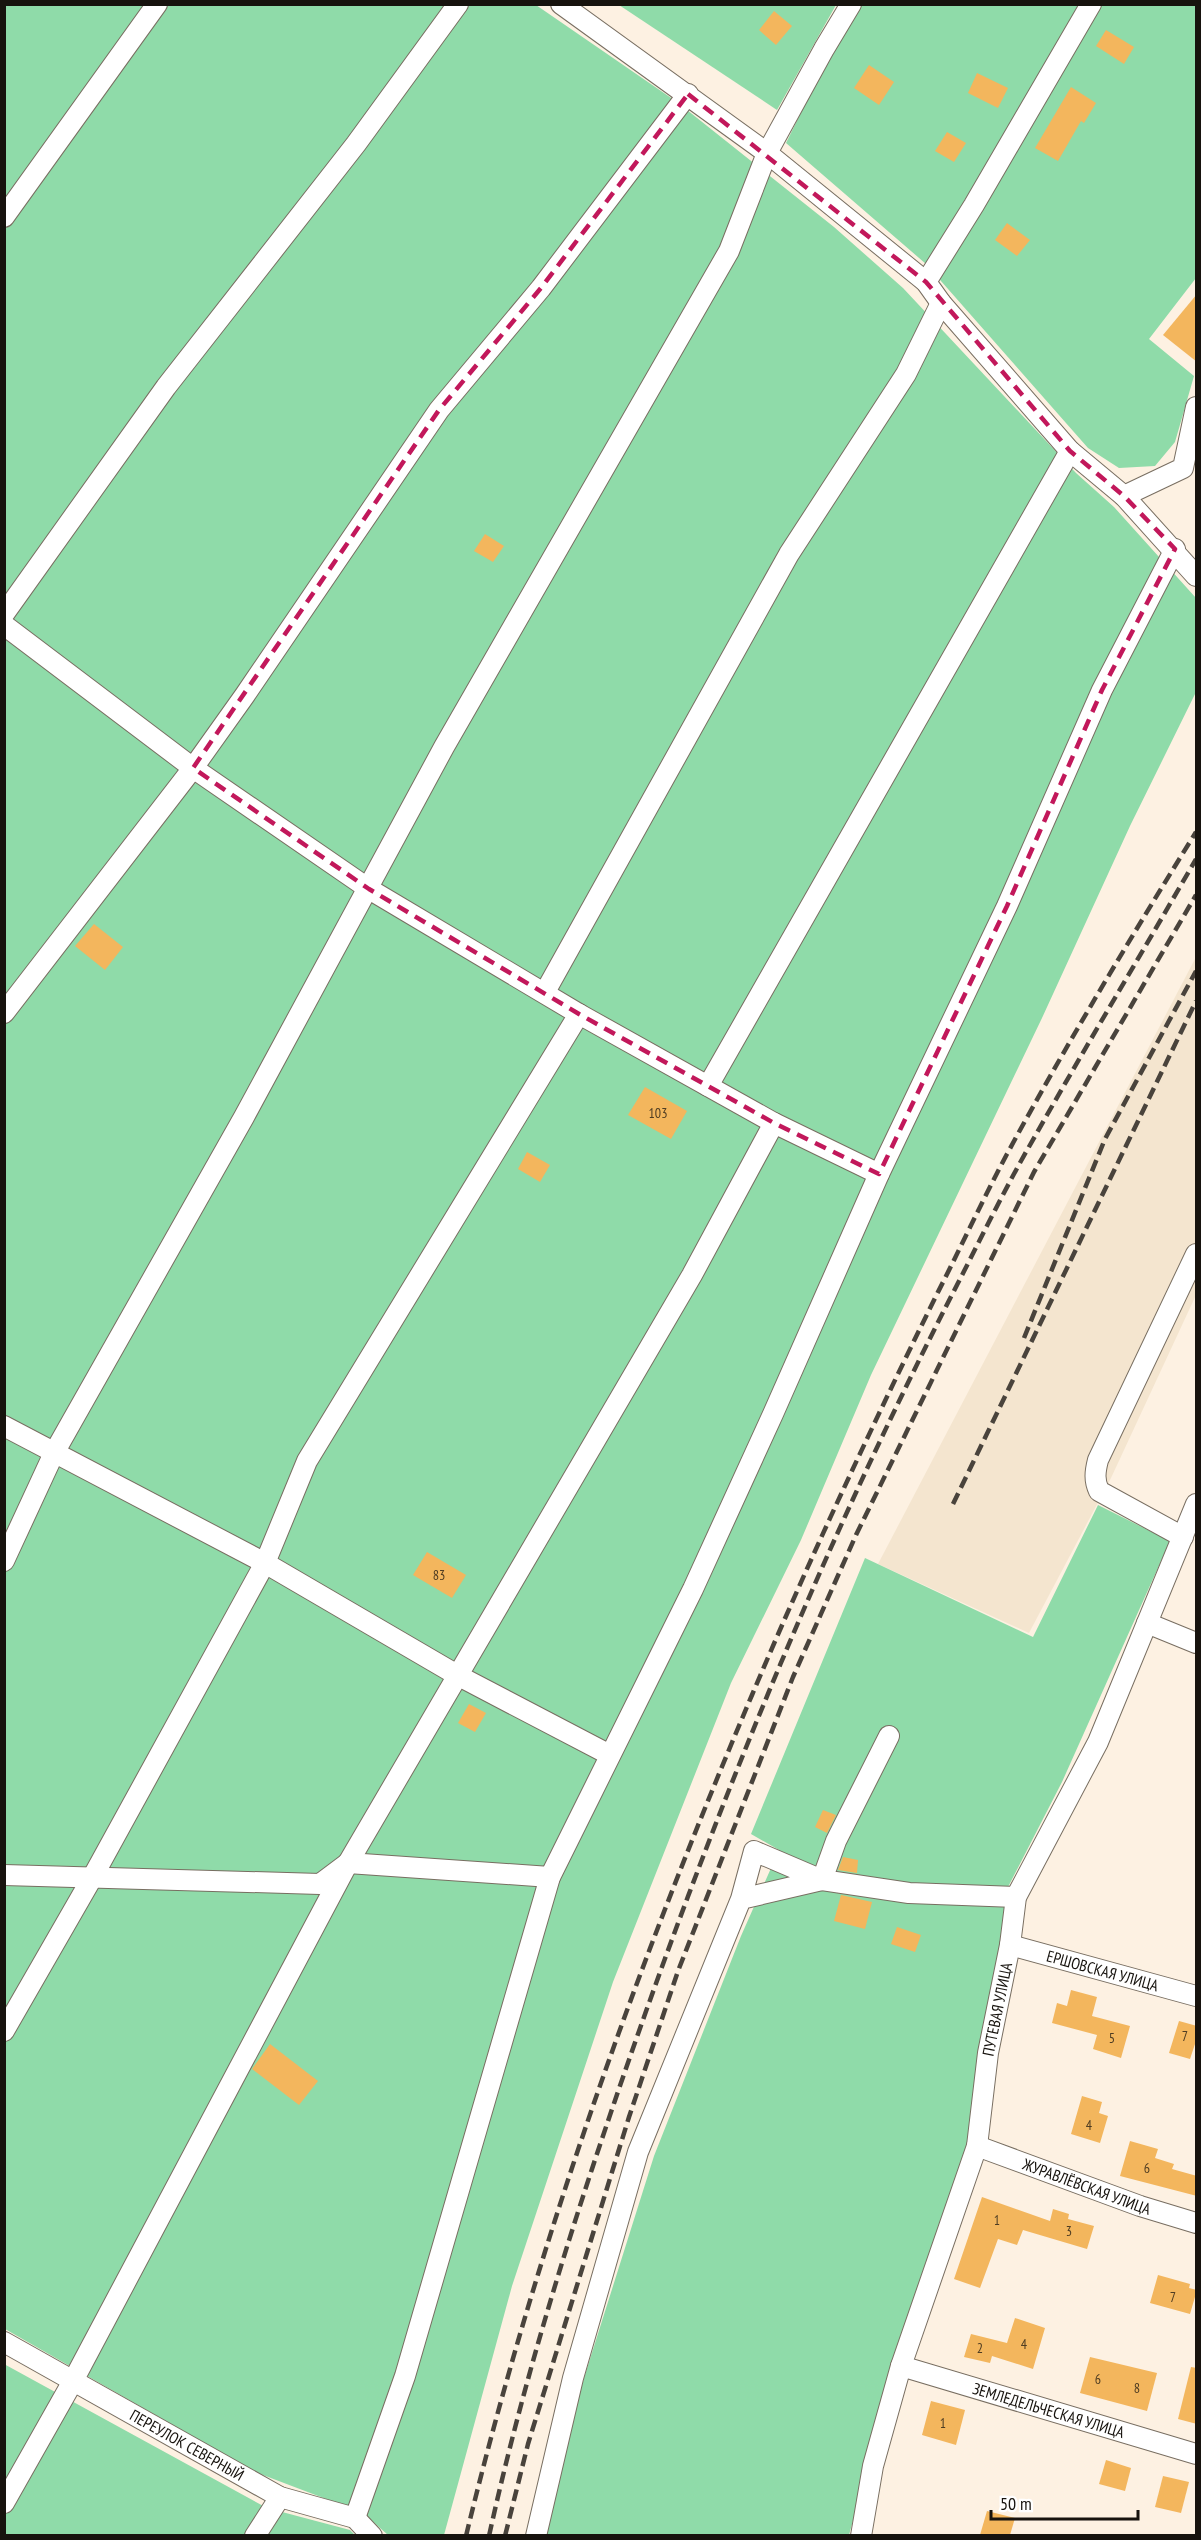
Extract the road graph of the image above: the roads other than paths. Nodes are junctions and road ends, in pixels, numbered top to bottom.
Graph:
1 (157, 4) edge
2 (458, 4) edge
3 (561, 4) edge
4 (851, 4) edge
5 (1091, 4) edge
6 (688, 94) junction
7 (767, 153) junction
8 (4, 217) edge
9 (926, 282) junction
10 (941, 303) junction
11 (1197, 408) edge
12 (1070, 451) junction
13 (1190, 468) edge
14 (1124, 496) junction
15 (1175, 549) junction
16 (1197, 576) edge
17 (4, 614) edge
18 (4, 625) edge
19 (193, 768) junction
20 (369, 889) junction
21 (545, 992) junction
22 (4, 1013) edge
23 (579, 1014) junction
24 (708, 1086) junction
25 (774, 1123) junction
26 (879, 1174) junction
27 (1197, 1254) edge
28 (4, 1426) edge
29 (54, 1453) junction
30 (1197, 1504) edge
31 (1183, 1537) junction
32 (4, 1561) edge
33 (265, 1563) junction
34 (1147, 1623) junction
35 (1197, 1643) edge
36 (457, 1675) junction
37 (889, 1736) dead end
38 (610, 1755) junction
39 (348, 1863) junction
40 (4, 1875) edge
41 (550, 1877) junction
42 (92, 1878) junction
43 (822, 1880) junction
44 (1016, 1897) junction
45 (741, 1899) junction
46 (1010, 1945) junction
47 (1197, 1996) edge
48 (4, 2031) edge
49 (977, 2146) junction
50 (1197, 2223) edge
51 (4, 2342) edge
52 (901, 2366) junction
53 (73, 2381) junction
54 (1197, 2454) edge
55 (280, 2497) junction
56 (4, 2503) edge
57 (355, 2518) junction
58 (255, 2535) edge
59 (372, 2535) edge
60 (536, 2535) edge
61 (861, 2535) edge

1 - 8 street
2 - 17 street
3 - 6 street
4 - 7 street
5 - 9 street
6 - 7 street
6 - 19 street
7 - 9 street
7 - 20 street
9 - 10 street
10 - 12 street
10 - 21 street
11 - 13 street
12 - 14 street
12 - 24 street
13 - 14 street
14 - 15 street
15 - 16 street
15 - 26 street
18 - 19 street
19 - 20 street
19 - 22 street
20 - 21 street
20 - 29 street
21 - 23 street
23 - 24 street
23 - 33 street
24 - 25 street
25 - 26 street
25 - 36 street
26 - 38 street
27 - 31 street
28 - 29 street
29 - 32 street
29 - 33 street
30 - 31 street, ПУТЕВАЯ УЛИЦА
31 - 34 street, ПУТЕВАЯ УЛИЦА
33 - 36 street
33 - 42 street
34 - 35 street
34 - 44 street, ПУТЕВАЯ УЛИЦА
36 - 38 street
36 - 39 street
37 - 43 street
38 - 41 street
39 - 41 street
39 - 42 street
39 - 53 street
40 - 42 street
41 - 57 street
42 - 48 street
43 - 44 street
43 - 45 street
43 - 45 street
44 - 46 street, ПУТЕВАЯ УЛИЦА
45 - 60 street
46 - 47 street, ЕРШОВСКАЯ УЛИЦА
46 - 49 street, ПУТЕВАЯ УЛИЦА
49 - 50 street, ЖУРАВЛЁВСКАЯ УЛИЦА
49 - 52 street, ПУТЕВАЯ УЛИЦА
51 - 53 street, ПЕРЕУЛОК СЕВЕРНЫЙ
52 - 54 street, ЗЕМЛЕДЕЛЬЧЕСКАЯ УЛИЦА
52 - 61 street, ПУТЕВАЯ УЛИЦА
53 - 55 street, ПЕРЕУЛОК СЕВЕРНЫЙ
53 - 56 street
55 - 57 street, ПЕРЕУЛОК СЕВЕРНЫЙ
55 - 58 street
57 - 59 street, ПЕРЕУЛОК СЕВЕРНЫЙ

